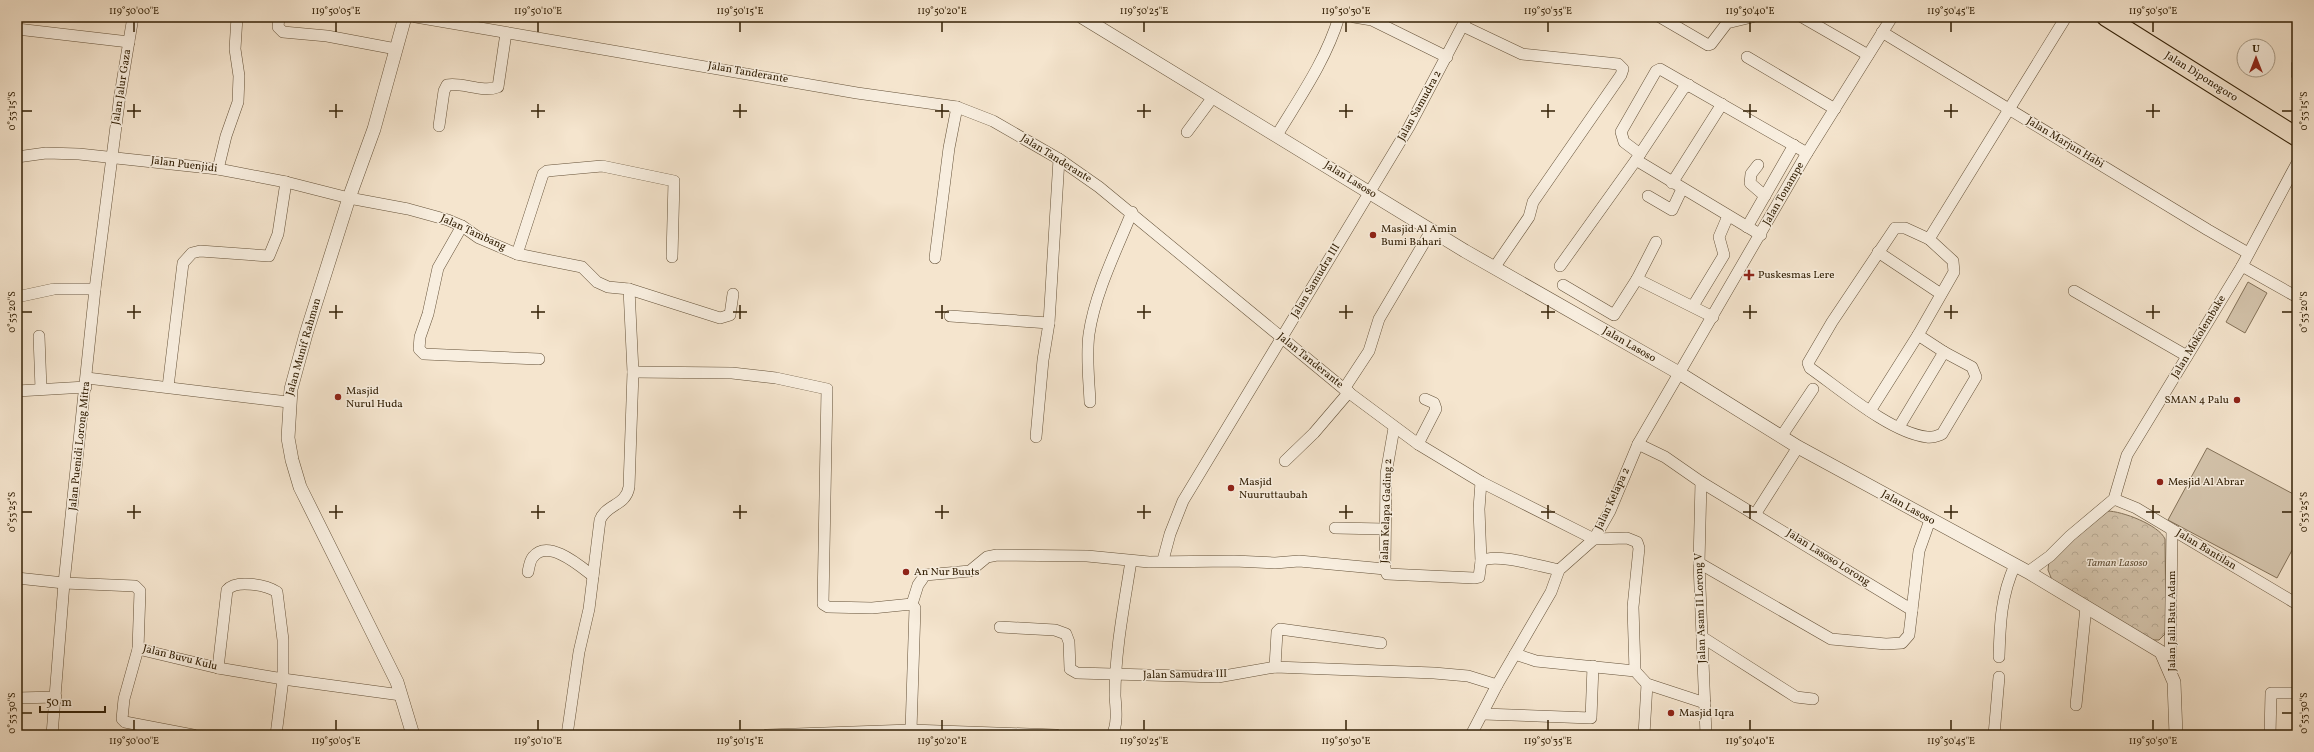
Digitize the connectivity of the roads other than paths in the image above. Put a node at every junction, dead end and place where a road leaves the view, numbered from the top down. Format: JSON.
{"nodes":[{"id":1,"x":133,"y":17,"type":"edge"},
{"id":2,"x":237,"y":17,"type":"edge"},
{"id":3,"x":279,"y":17,"type":"edge"},
{"id":4,"x":406,"y":17,"type":"edge"},
{"id":5,"x":416,"y":17,"type":"edge"},
{"id":6,"x":1082,"y":17,"type":"edge"},
{"id":7,"x":1339,"y":17,"type":"edge"},
{"id":8,"x":1354,"y":17,"type":"edge"},
{"id":9,"x":1660,"y":17,"type":"edge"},
{"id":10,"x":1752,"y":17,"type":"edge"},
{"id":11,"x":1802,"y":17,"type":"edge"},
{"id":12,"x":1892,"y":17,"type":"edge"},
{"id":13,"x":2066,"y":17,"type":"edge"},
{"id":14,"x":2106,"y":17,"type":"edge"},
{"id":15,"x":2125,"y":17,"type":"edge"},
{"id":16,"x":1465,"y":22,"type":"edge"},
{"id":17,"x":17,"y":30,"type":"edge"},
{"id":18,"x":1882,"y":32,"type":"junction"},
{"id":19,"x":506,"y":33,"type":"junction"},
{"id":20,"x":129,"y":42,"type":"junction"},
{"id":21,"x":396,"y":50,"type":"junction"},
{"id":22,"x":1868,"y":55,"type":"junction"},
{"id":23,"x":1447,"y":57,"type":"junction"},
{"id":24,"x":1747,"y":57,"type":"dead end"},
{"id":25,"x":2297,"y":66,"type":"edge"},
{"id":26,"x":2297,"y":75,"type":"edge"},
{"id":27,"x":1689,"y":85,"type":"junction"},
{"id":28,"x":1213,"y":97,"type":"junction"},
{"id":29,"x":1722,"y":104,"type":"junction"},
{"id":30,"x":956,"y":107,"type":"junction"},
{"id":31,"x":1835,"y":109,"type":"junction"},
{"id":32,"x":2008,"y":109,"type":"junction"},
{"id":33,"x":2297,"y":123,"type":"edge"},
{"id":34,"x":439,"y":126,"type":"dead end"},
{"id":35,"x":1187,"y":132,"type":"dead end"},
{"id":36,"x":1277,"y":135,"type":"junction"},
{"id":37,"x":2297,"y":137,"type":"edge"},
{"id":38,"x":1794,"y":145,"type":"junction"},
{"id":39,"x":1807,"y":153,"type":"junction"},
{"id":40,"x":17,"y":157,"type":"edge"},
{"id":41,"x":112,"y":157,"type":"junction"},
{"id":42,"x":1638,"y":157,"type":"junction"},
{"id":43,"x":1060,"y":159,"type":"junction"},
{"id":44,"x":2297,"y":163,"type":"edge"},
{"id":45,"x":1758,"y":165,"type":"dead end"},
{"id":46,"x":218,"y":169,"type":"junction"},
{"id":47,"x":286,"y":182,"type":"junction"},
{"id":48,"x":1672,"y":183,"type":"junction"},
{"id":49,"x":1682,"y":189,"type":"junction"},
{"id":50,"x":1370,"y":193,"type":"junction"},
{"id":51,"x":1648,"y":196,"type":"dead end"},
{"id":52,"x":1765,"y":196,"type":"junction"},
{"id":53,"x":349,"y":198,"type":"junction"},
{"id":54,"x":1132,"y":212,"type":"junction"},
{"id":55,"x":1728,"y":216,"type":"junction"},
{"id":56,"x":462,"y":226,"type":"junction"},
{"id":57,"x":1747,"y":227,"type":"junction"},
{"id":58,"x":1431,"y":231,"type":"junction"},
{"id":59,"x":1760,"y":235,"type":"junction"},
{"id":60,"x":1929,"y":239,"type":"junction"},
{"id":61,"x":1656,"y":242,"type":"dead end"},
{"id":62,"x":1878,"y":252,"type":"junction"},
{"id":63,"x":2248,"y":253,"type":"junction"},
{"id":64,"x":517,"y":254,"type":"junction"},
{"id":65,"x":672,"y":257,"type":"dead end"},
{"id":66,"x":935,"y":258,"type":"dead end"},
{"id":67,"x":1560,"y":266,"type":"dead end"},
{"id":68,"x":2242,"y":266,"type":"junction"},
{"id":69,"x":1494,"y":268,"type":"junction"},
{"id":70,"x":1637,"y":279,"type":"junction"},
{"id":71,"x":1563,"y":285,"type":"dead end"},
{"id":72,"x":95,"y":290,"type":"junction"},
{"id":73,"x":629,"y":290,"type":"junction"},
{"id":74,"x":2074,"y":291,"type":"dead end"},
{"id":75,"x":733,"y":294,"type":"dead end"},
{"id":76,"x":1941,"y":294,"type":"junction"},
{"id":77,"x":17,"y":296,"type":"edge"},
{"id":78,"x":2297,"y":297,"type":"edge"},
{"id":79,"x":1693,"y":306,"type":"junction"},
{"id":80,"x":950,"y":316,"type":"dead end"},
{"id":81,"x":1713,"y":317,"type":"junction"},
{"id":82,"x":1049,"y":323,"type":"junction"},
{"id":83,"x":1918,"y":335,"type":"junction"},
{"id":84,"x":39,"y":336,"type":"dead end"},
{"id":85,"x":1282,"y":338,"type":"junction"},
{"id":86,"x":1944,"y":352,"type":"junction"},
{"id":87,"x":2187,"y":356,"type":"junction"},
{"id":88,"x":539,"y":358,"type":"dead end"},
{"id":89,"x":633,"y":372,"type":"junction"},
{"id":90,"x":1679,"y":373,"type":"junction"},
{"id":91,"x":87,"y":383,"type":"junction"},
{"id":92,"x":168,"y":387,"type":"junction"},
{"id":93,"x":1813,"y":388,"type":"dead end"},
{"id":94,"x":41,"y":389,"type":"junction"},
{"id":95,"x":1346,"y":390,"type":"junction"},
{"id":96,"x":17,"y":391,"type":"edge"},
{"id":97,"x":1426,"y":399,"type":"dead end"},
{"id":98,"x":288,"y":402,"type":"junction"},
{"id":99,"x":1090,"y":402,"type":"dead end"},
{"id":100,"x":1870,"y":411,"type":"junction"},
{"id":101,"x":1899,"y":427,"type":"junction"},
{"id":102,"x":1394,"y":428,"type":"junction"},
{"id":103,"x":1036,"y":437,"type":"dead end"},
{"id":104,"x":1782,"y":437,"type":"junction"},
{"id":105,"x":1418,"y":444,"type":"junction"},
{"id":106,"x":1638,"y":444,"type":"junction"},
{"id":107,"x":1798,"y":447,"type":"junction"},
{"id":108,"x":1286,"y":461,"type":"dead end"},
{"id":109,"x":1481,"y":482,"type":"junction"},
{"id":110,"x":1701,"y":482,"type":"junction"},
{"id":111,"x":2114,"y":499,"type":"junction"},
{"id":112,"x":1756,"y":514,"type":"junction"},
{"id":113,"x":1930,"y":520,"type":"junction"},
{"id":114,"x":1335,"y":528,"type":"dead end"},
{"id":115,"x":1385,"y":529,"type":"junction"},
{"id":116,"x":2172,"y":530,"type":"junction"},
{"id":117,"x":1594,"y":539,"type":"junction"},
{"id":118,"x":1163,"y":560,"type":"junction"},
{"id":119,"x":1131,"y":561,"type":"junction"},
{"id":120,"x":1481,"y":561,"type":"junction"},
{"id":121,"x":1699,"y":563,"type":"junction"},
{"id":122,"x":2015,"y":565,"type":"junction"},
{"id":123,"x":1385,"y":569,"type":"junction"},
{"id":124,"x":1559,"y":570,"type":"junction"},
{"id":125,"x":528,"y":572,"type":"dead end"},
{"id":126,"x":2028,"y":572,"type":"junction"},
{"id":127,"x":593,"y":576,"type":"junction"},
{"id":128,"x":17,"y":578,"type":"edge"},
{"id":129,"x":64,"y":584,"type":"junction"},
{"id":130,"x":912,"y":604,"type":"junction"},
{"id":131,"x":2297,"y":604,"type":"edge"},
{"id":132,"x":2086,"y":608,"type":"junction"},
{"id":133,"x":1912,"y":610,"type":"junction"},
{"id":134,"x":1000,"y":626,"type":"dead end"},
{"id":135,"x":1702,"y":637,"type":"junction"},
{"id":136,"x":1381,"y":643,"type":"dead end"},
{"id":137,"x":138,"y":649,"type":"junction"},
{"id":138,"x":1515,"y":654,"type":"junction"},
{"id":139,"x":1999,"y":657,"type":"dead end"},
{"id":140,"x":1593,"y":666,"type":"junction"},
{"id":141,"x":1275,"y":667,"type":"junction"},
{"id":142,"x":218,"y":668,"type":"junction"},
{"id":143,"x":1635,"y":671,"type":"junction"},
{"id":144,"x":2170,"y":672,"type":"junction"},
{"id":145,"x":1115,"y":675,"type":"junction"},
{"id":146,"x":1999,"y":677,"type":"dead end"},
{"id":147,"x":283,"y":679,"type":"junction"},
{"id":148,"x":1647,"y":684,"type":"junction"},
{"id":149,"x":1497,"y":685,"type":"junction"},
{"id":150,"x":2297,"y":693,"type":"edge"},
{"id":151,"x":401,"y":695,"type":"junction"},
{"id":152,"x":56,"y":697,"type":"junction"},
{"id":153,"x":17,"y":698,"type":"edge"},
{"id":154,"x":1813,"y":699,"type":"dead end"},
{"id":155,"x":1705,"y":703,"type":"junction"},
{"id":156,"x":2076,"y":705,"type":"dead end"},
{"id":157,"x":1483,"y":714,"type":"junction"},
{"id":158,"x":911,"y":730,"type":"junction"},
{"id":159,"x":52,"y":735,"type":"edge"},
{"id":160,"x":193,"y":735,"type":"edge"},
{"id":161,"x":276,"y":735,"type":"edge"},
{"id":162,"x":413,"y":735,"type":"edge"},
{"id":163,"x":567,"y":735,"type":"edge"},
{"id":164,"x":767,"y":735,"type":"edge"},
{"id":165,"x":1056,"y":735,"type":"edge"},
{"id":166,"x":1112,"y":735,"type":"edge"},
{"id":167,"x":1471,"y":735,"type":"edge"},
{"id":168,"x":1644,"y":735,"type":"edge"},
{"id":169,"x":1706,"y":735,"type":"edge"},
{"id":170,"x":1994,"y":735,"type":"edge"},
{"id":171,"x":2176,"y":735,"type":"edge"},
{"id":172,"x":2270,"y":735,"type":"edge"}],
"edges":[{"from":1,"to":20,"type":"street","name":"Jalan Jalur Gaza"},
{"from":2,"to":46,"type":"street"},
{"from":3,"to":21,"type":"street"},
{"from":4,"to":21,"type":"street","name":"Jalan Munif Rahman"},
{"from":5,"to":19,"type":"street","name":"Jalan Tanderante"},
{"from":6,"to":28,"type":"street","name":"Jalan Lasoso"},
{"from":7,"to":36,"type":"street"},
{"from":8,"to":23,"type":"street"},
{"from":9,"to":10,"type":"street"},
{"from":11,"to":22,"type":"street"},
{"from":12,"to":18,"type":"street","name":"Jalan Tonampe"},
{"from":13,"to":32,"type":"street"},
{"from":14,"to":37,"type":"highway","name":"Jalan Diponegoro"},
{"from":15,"to":33,"type":"highway","name":"Jalan Diponegoro"},
{"from":16,"to":23,"type":"street","name":"Jalan Samudra 2"},
{"from":16,"to":69,"type":"street"},
{"from":17,"to":20,"type":"street"},
{"from":18,"to":22,"type":"street","name":"Jalan Tonampe"},
{"from":18,"to":32,"type":"street","name":"Jalan Marjun Habi"},
{"from":19,"to":30,"type":"street","name":"Jalan Tanderante"},
{"from":19,"to":34,"type":"street"},
{"from":20,"to":41,"type":"street","name":"Jalan Jalur Gaza"},
{"from":21,"to":53,"type":"street","name":"Jalan Munif Rahman"},
{"from":22,"to":31,"type":"street","name":"Jalan Tonampe"},
{"from":23,"to":50,"type":"street","name":"Jalan Samudra 2"},
{"from":24,"to":31,"type":"street"},
{"from":25,"to":26,"type":"street"},
{"from":27,"to":29,"type":"street"},
{"from":27,"to":42,"type":"street"},
{"from":27,"to":42,"type":"street"},
{"from":28,"to":35,"type":"street"},
{"from":28,"to":36,"type":"street","name":"Jalan Lasoso"},
{"from":29,"to":38,"type":"street"},
{"from":29,"to":48,"type":"street"},
{"from":30,"to":43,"type":"street","name":"Jalan Tanderante"},
{"from":30,"to":66,"type":"street"},
{"from":31,"to":39,"type":"street","name":"Jalan Tonampe"},
{"from":32,"to":60,"type":"street"},
{"from":32,"to":63,"type":"street","name":"Jalan Marjun Habi"},
{"from":36,"to":50,"type":"street","name":"Jalan Lasoso"},
{"from":38,"to":39,"type":"street"},
{"from":38,"to":52,"type":"street"},
{"from":39,"to":59,"type":"street","name":"Jalan Tonampe"},
{"from":40,"to":41,"type":"street","name":"Jalan Puenjidi"},
{"from":41,"to":46,"type":"street","name":"Jalan Puenjidi"},
{"from":41,"to":72,"type":"street","name":"Jalan Puenidi Lorong Mitra"},
{"from":42,"to":48,"type":"street"},
{"from":42,"to":67,"type":"street"},
{"from":43,"to":54,"type":"street","name":"Jalan Tanderante"},
{"from":43,"to":82,"type":"street"},
{"from":44,"to":63,"type":"street","name":"Jalan Mokolembake"},
{"from":45,"to":52,"type":"street"},
{"from":46,"to":47,"type":"street","name":"Jalan Puenjidi"},
{"from":47,"to":53,"type":"street","name":"Jalan Puenjidi"},
{"from":47,"to":92,"type":"street"},
{"from":48,"to":49,"type":"street"},
{"from":49,"to":51,"type":"street"},
{"from":49,"to":55,"type":"street"},
{"from":50,"to":58,"type":"street","name":"Jalan Lasoso"},
{"from":50,"to":85,"type":"street","name":"Jalan Samudra III"},
{"from":52,"to":57,"type":"street"},
{"from":53,"to":56,"type":"street","name":"Jalan Tambang"},
{"from":53,"to":98,"type":"street","name":"Jalan Munif Rahman"},
{"from":54,"to":85,"type":"street","name":"Jalan Tanderante"},
{"from":54,"to":99,"type":"street"},
{"from":55,"to":57,"type":"street"},
{"from":55,"to":79,"type":"street"},
{"from":56,"to":64,"type":"street","name":"Jalan Tambang"},
{"from":56,"to":88,"type":"street"},
{"from":57,"to":59,"type":"street"},
{"from":58,"to":69,"type":"street","name":"Jalan Lasoso"},
{"from":58,"to":95,"type":"street"},
{"from":59,"to":81,"type":"street","name":"Jalan Tonampe"},
{"from":60,"to":62,"type":"street"},
{"from":60,"to":76,"type":"street"},
{"from":61,"to":70,"type":"street"},
{"from":62,"to":76,"type":"street"},
{"from":62,"to":100,"type":"street"},
{"from":63,"to":68,"type":"street","name":"Jalan Mokolembake"},
{"from":64,"to":65,"type":"street"},
{"from":64,"to":73,"type":"street","name":"Jalan Tambang"},
{"from":68,"to":78,"type":"street"},
{"from":68,"to":87,"type":"street","name":"Jalan Mokolembake"},
{"from":69,"to":90,"type":"street","name":"Jalan Lasoso"},
{"from":70,"to":71,"type":"street"},
{"from":70,"to":79,"type":"street"},
{"from":72,"to":77,"type":"street"},
{"from":72,"to":91,"type":"street","name":"Jalan Puenidi Lorong Mitra"},
{"from":73,"to":75,"type":"street","name":"Jalan Tambang"},
{"from":73,"to":89,"type":"street"},
{"from":74,"to":87,"type":"street"},
{"from":76,"to":83,"type":"street"},
{"from":79,"to":81,"type":"street"},
{"from":80,"to":82,"type":"street"},
{"from":81,"to":90,"type":"street","name":"Jalan Tonampe"},
{"from":82,"to":103,"type":"street"},
{"from":83,"to":86,"type":"street"},
{"from":83,"to":100,"type":"street"},
{"from":84,"to":94,"type":"street"},
{"from":85,"to":95,"type":"street","name":"Jalan Tanderante"},
{"from":85,"to":118,"type":"street","name":"Jalan Samudra III"},
{"from":86,"to":101,"type":"street"},
{"from":86,"to":101,"type":"street"},
{"from":87,"to":111,"type":"street","name":"Jalan Mokolembake"},
{"from":89,"to":127,"type":"street"},
{"from":89,"to":130,"type":"street"},
{"from":90,"to":104,"type":"street","name":"Jalan Lasoso"},
{"from":90,"to":106,"type":"street","name":"Jalan Kelapa 2"},
{"from":91,"to":92,"type":"street"},
{"from":91,"to":94,"type":"street"},
{"from":91,"to":129,"type":"street","name":"Jalan Puenidi Lorong Mitra"},
{"from":92,"to":98,"type":"street"},
{"from":93,"to":104,"type":"street"},
{"from":94,"to":96,"type":"street"},
{"from":95,"to":102,"type":"street","name":"Jalan Tanderante"},
{"from":95,"to":108,"type":"street"},
{"from":97,"to":105,"type":"street"},
{"from":98,"to":151,"type":"street","name":"Jalan Munif Rahman"},
{"from":100,"to":101,"type":"street"},
{"from":102,"to":105,"type":"street","name":"Jalan Tanderante"},
{"from":102,"to":115,"type":"street","name":"Jalan Kelapa Gading 2"},
{"from":104,"to":107,"type":"street","name":"Jalan Lasoso"},
{"from":105,"to":109,"type":"street","name":"Jalan Tanderante"},
{"from":106,"to":110,"type":"street","name":"Jalan Lasoso Lorong"},
{"from":106,"to":117,"type":"street","name":"Jalan Kelapa 2"},
{"from":107,"to":112,"type":"street"},
{"from":107,"to":113,"type":"street","name":"Jalan Lasoso"},
{"from":109,"to":117,"type":"street","name":"Jalan Tanderante"},
{"from":109,"to":120,"type":"street"},
{"from":110,"to":112,"type":"street","name":"Jalan Lasoso Lorong"},
{"from":110,"to":121,"type":"street","name":"Jalan Asam II Lorong V"},
{"from":111,"to":116,"type":"street","name":"Jalan Bantilan"},
{"from":111,"to":126,"type":"street"},
{"from":112,"to":133,"type":"street","name":"Jalan Lasoso Lorong"},
{"from":113,"to":122,"type":"street","name":"Jalan Lasoso"},
{"from":113,"to":133,"type":"street"},
{"from":114,"to":115,"type":"street"},
{"from":115,"to":123,"type":"street","name":"Jalan Kelapa Gading 2"},
{"from":116,"to":131,"type":"street","name":"Jalan Bantilan"},
{"from":116,"to":144,"type":"street","name":"Jalan Jalil Batu Adam"},
{"from":117,"to":124,"type":"street","name":"Jalan Kelapa 2"},
{"from":117,"to":143,"type":"street"},
{"from":118,"to":119,"type":"street"},
{"from":118,"to":123,"type":"street"},
{"from":119,"to":130,"type":"street"},
{"from":119,"to":145,"type":"street"},
{"from":120,"to":123,"type":"street","name":"Jalan Kelapa Gading 2"},
{"from":120,"to":124,"type":"street"},
{"from":121,"to":133,"type":"street"},
{"from":121,"to":135,"type":"street","name":"Jalan Asam II Lorong V"},
{"from":122,"to":126,"type":"street","name":"Jalan Lasoso"},
{"from":122,"to":139,"type":"street"},
{"from":124,"to":138,"type":"street","name":"Jalan Kelapa 2"},
{"from":125,"to":127,"type":"street"},
{"from":126,"to":132,"type":"street","name":"Jalan Lasoso"},
{"from":127,"to":163,"type":"street"},
{"from":128,"to":129,"type":"street","name":"Jalan Buvu Kulu"},
{"from":129,"to":137,"type":"street","name":"Jalan Buvu Kulu"},
{"from":129,"to":152,"type":"street","name":"Jalan Puenidi Lorong Mitra"},
{"from":130,"to":158,"type":"street"},
{"from":132,"to":144,"type":"street","name":"Jalan Lasoso"},
{"from":132,"to":156,"type":"street"},
{"from":134,"to":145,"type":"street","name":"Jalan Samudra III"},
{"from":135,"to":154,"type":"street"},
{"from":135,"to":155,"type":"street","name":"Jalan Asam II Lorong V"},
{"from":136,"to":141,"type":"street"},
{"from":137,"to":142,"type":"street","name":"Jalan Buvu Kulu"},
{"from":137,"to":160,"type":"street"},
{"from":138,"to":140,"type":"street"},
{"from":138,"to":149,"type":"street","name":"Jalan Kelapa 2"},
{"from":140,"to":143,"type":"street"},
{"from":140,"to":157,"type":"street"},
{"from":141,"to":145,"type":"street","name":"Jalan Samudra III"},
{"from":141,"to":149,"type":"street","name":"Jalan Samudra III"},
{"from":142,"to":147,"type":"street","name":"Jalan Buvu Kulu"},
{"from":142,"to":147,"type":"street"},
{"from":143,"to":148,"type":"street"},
{"from":144,"to":171,"type":"street","name":"Jalan Jalil Batu Adam"},
{"from":145,"to":166,"type":"street"},
{"from":146,"to":170,"type":"street"},
{"from":147,"to":151,"type":"street","name":"Jalan Buvu Kulu"},
{"from":147,"to":161,"type":"street"},
{"from":148,"to":155,"type":"street"},
{"from":148,"to":168,"type":"street"},
{"from":149,"to":157,"type":"street","name":"Jalan Kelapa 2"},
{"from":150,"to":172,"type":"street"},
{"from":151,"to":162,"type":"street","name":"Jalan Munif Rahman"},
{"from":152,"to":153,"type":"street"},
{"from":152,"to":159,"type":"street","name":"Jalan Puenidi Lorong Mitra"},
{"from":155,"to":169,"type":"street","name":"Jalan Asam II Lorong V"},
{"from":157,"to":167,"type":"street","name":"Jalan Kelapa 2"},
{"from":158,"to":164,"type":"street"},
{"from":158,"to":165,"type":"street"}]}
